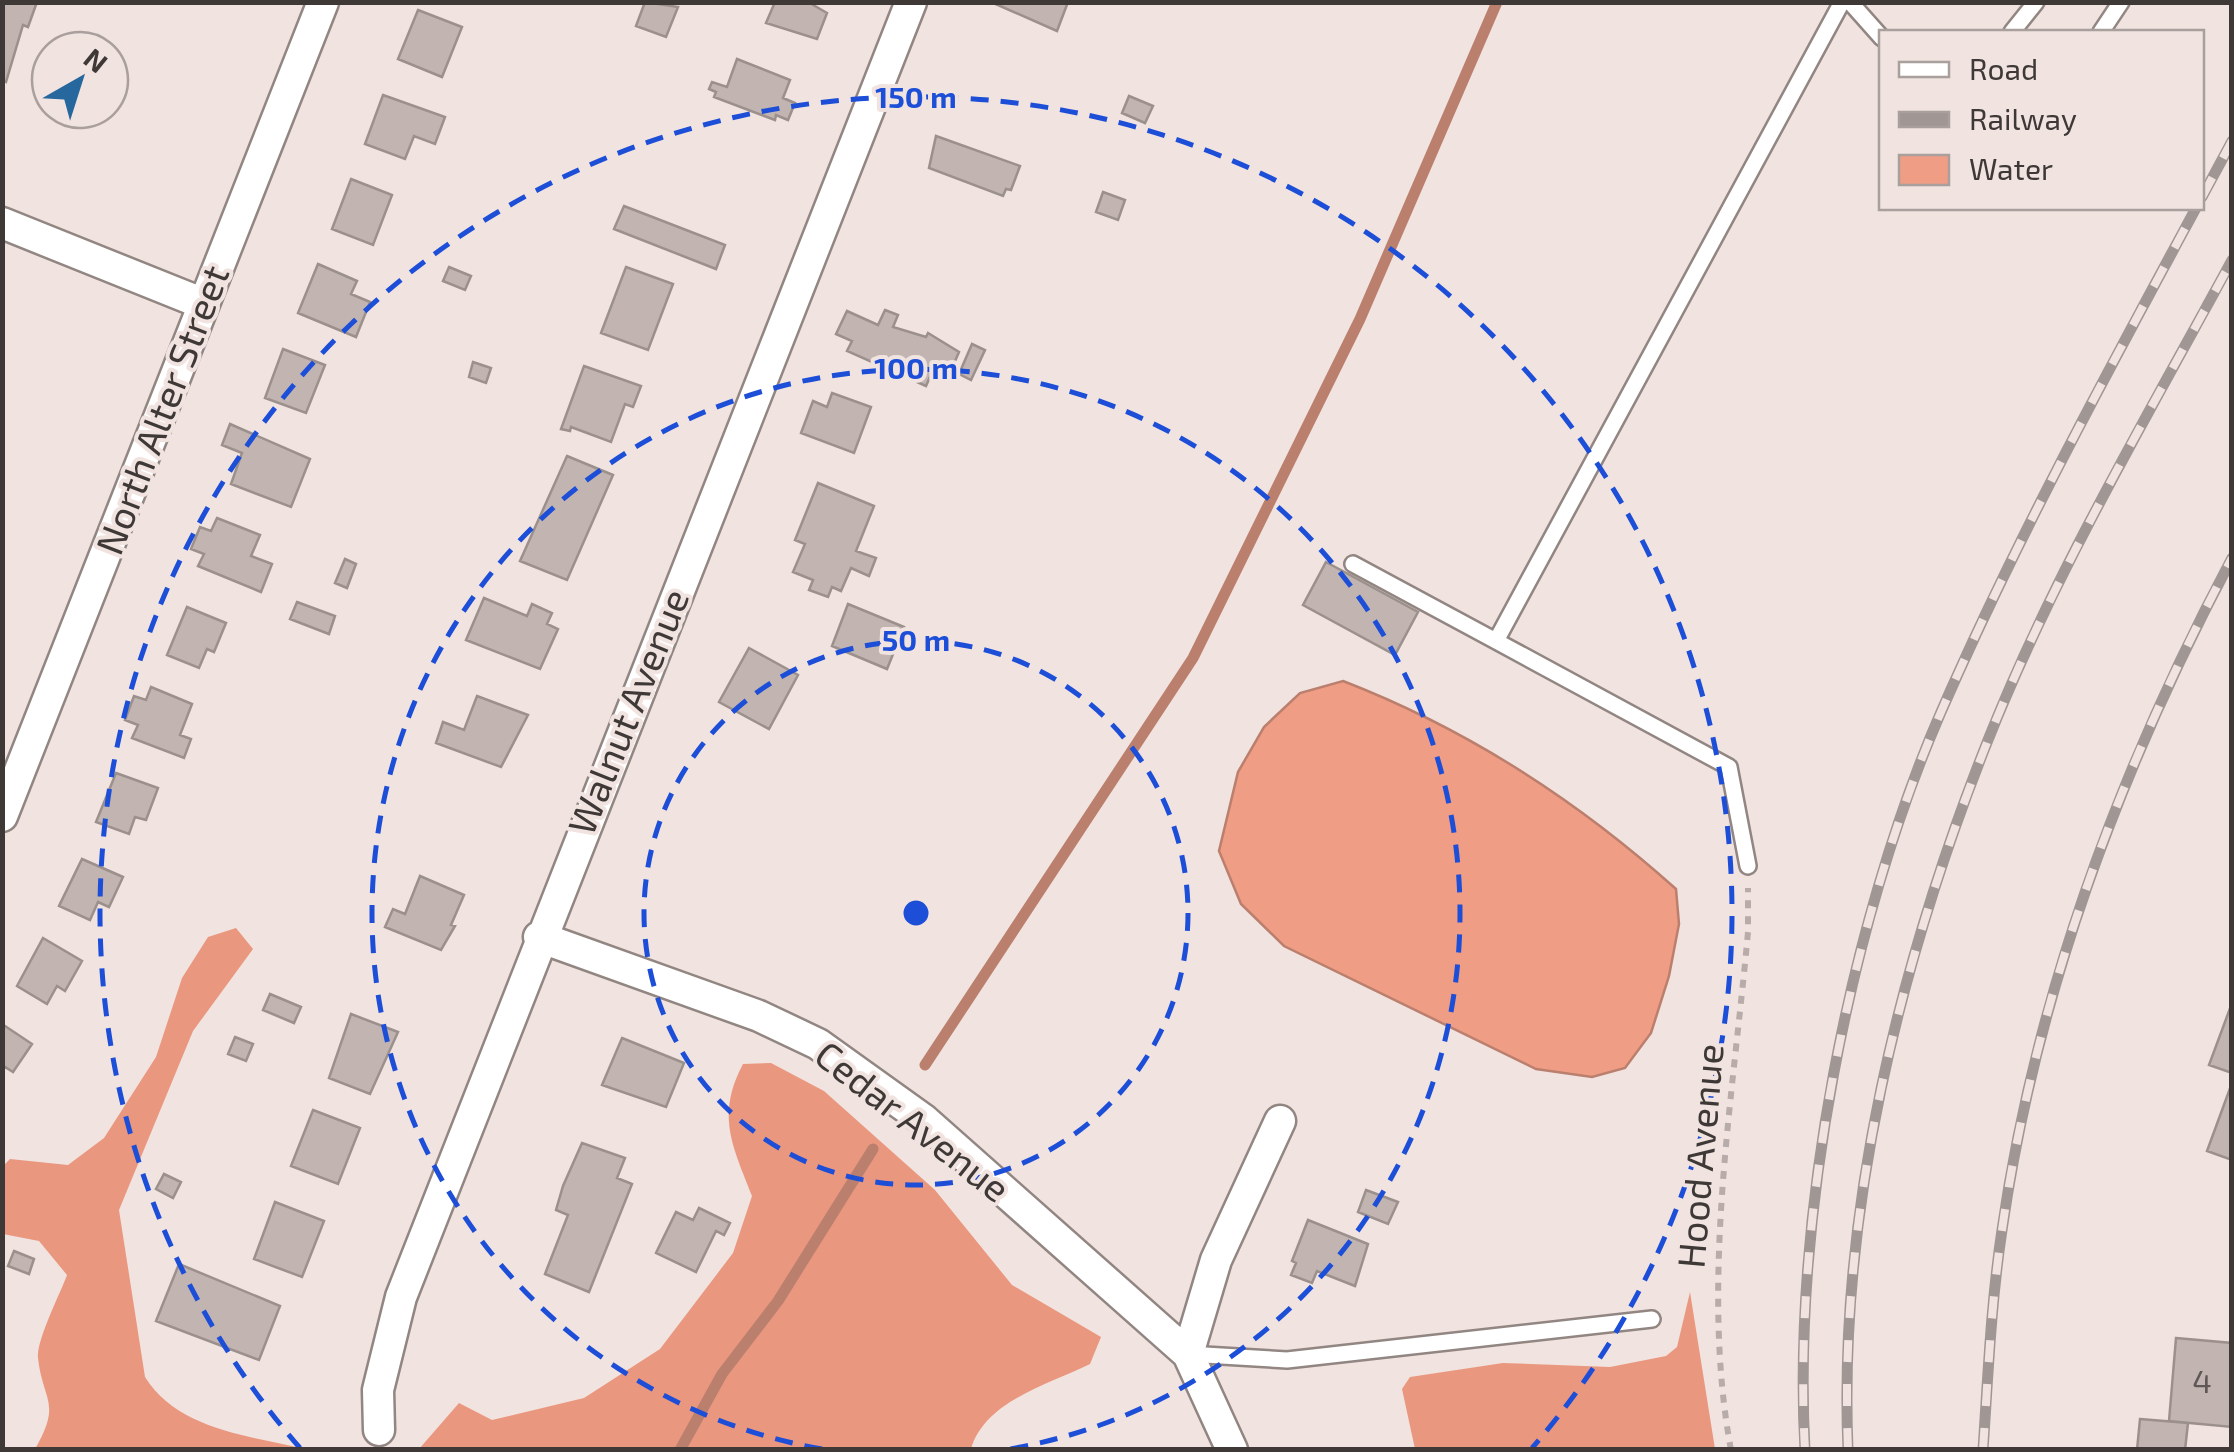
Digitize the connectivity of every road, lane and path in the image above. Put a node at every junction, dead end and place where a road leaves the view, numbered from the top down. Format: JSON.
{"nodes":[{"id":1,"x":323,"y":2,"type":"edge"},
{"id":2,"x":911,"y":2,"type":"edge"},
{"id":3,"x":1846,"y":2,"type":"edge"},
{"id":4,"x":2036,"y":2,"type":"edge"},
{"id":5,"x":2121,"y":2,"type":"edge"},
{"id":6,"x":2014,"y":30,"type":"edge"},
{"id":7,"x":2102,"y":30,"type":"edge"},
{"id":8,"x":1879,"y":35,"type":"edge"},
{"id":9,"x":2,"y":223,"type":"edge"},
{"id":10,"x":204,"y":304,"type":"junction"},
{"id":11,"x":1354,"y":564,"type":"dead end"},
{"id":12,"x":1496,"y":641,"type":"junction"},
{"id":13,"x":2,"y":816,"type":"edge"},
{"id":14,"x":1748,"y":866,"type":"joint"},
{"id":15,"x":539,"y":937,"type":"junction"},
{"id":16,"x":1280,"y":1122,"type":"dead end"},
{"id":17,"x":1652,"y":1319,"type":"dead end"},
{"id":18,"x":1188,"y":1354,"type":"junction"},
{"id":19,"x":379,"y":1430,"type":"dead end"},
{"id":20,"x":1232,"y":1450,"type":"edge"},
{"id":21,"x":1731,"y":1450,"type":"edge"}],
"edges":[{"from":1,"to":10,"type":"street","name":"North Alter Street"},
{"from":2,"to":15,"type":"street","name":"Walnut Avenue"},
{"from":3,"to":8,"type":"lane"},
{"from":3,"to":12,"type":"lane"},
{"from":4,"to":6,"type":"lane"},
{"from":5,"to":7,"type":"lane"},
{"from":9,"to":10,"type":"street"},
{"from":10,"to":13,"type":"street","name":"North Alter Street"},
{"from":11,"to":12,"type":"lane"},
{"from":12,"to":14,"type":"lane"},
{"from":14,"to":21,"type":"path","name":"Hood Avenue"},
{"from":15,"to":18,"type":"street","name":"Cedar Avenue"},
{"from":15,"to":19,"type":"street","name":"Walnut Avenue"},
{"from":16,"to":18,"type":"street"},
{"from":17,"to":18,"type":"lane"},
{"from":18,"to":20,"type":"street"}]}
